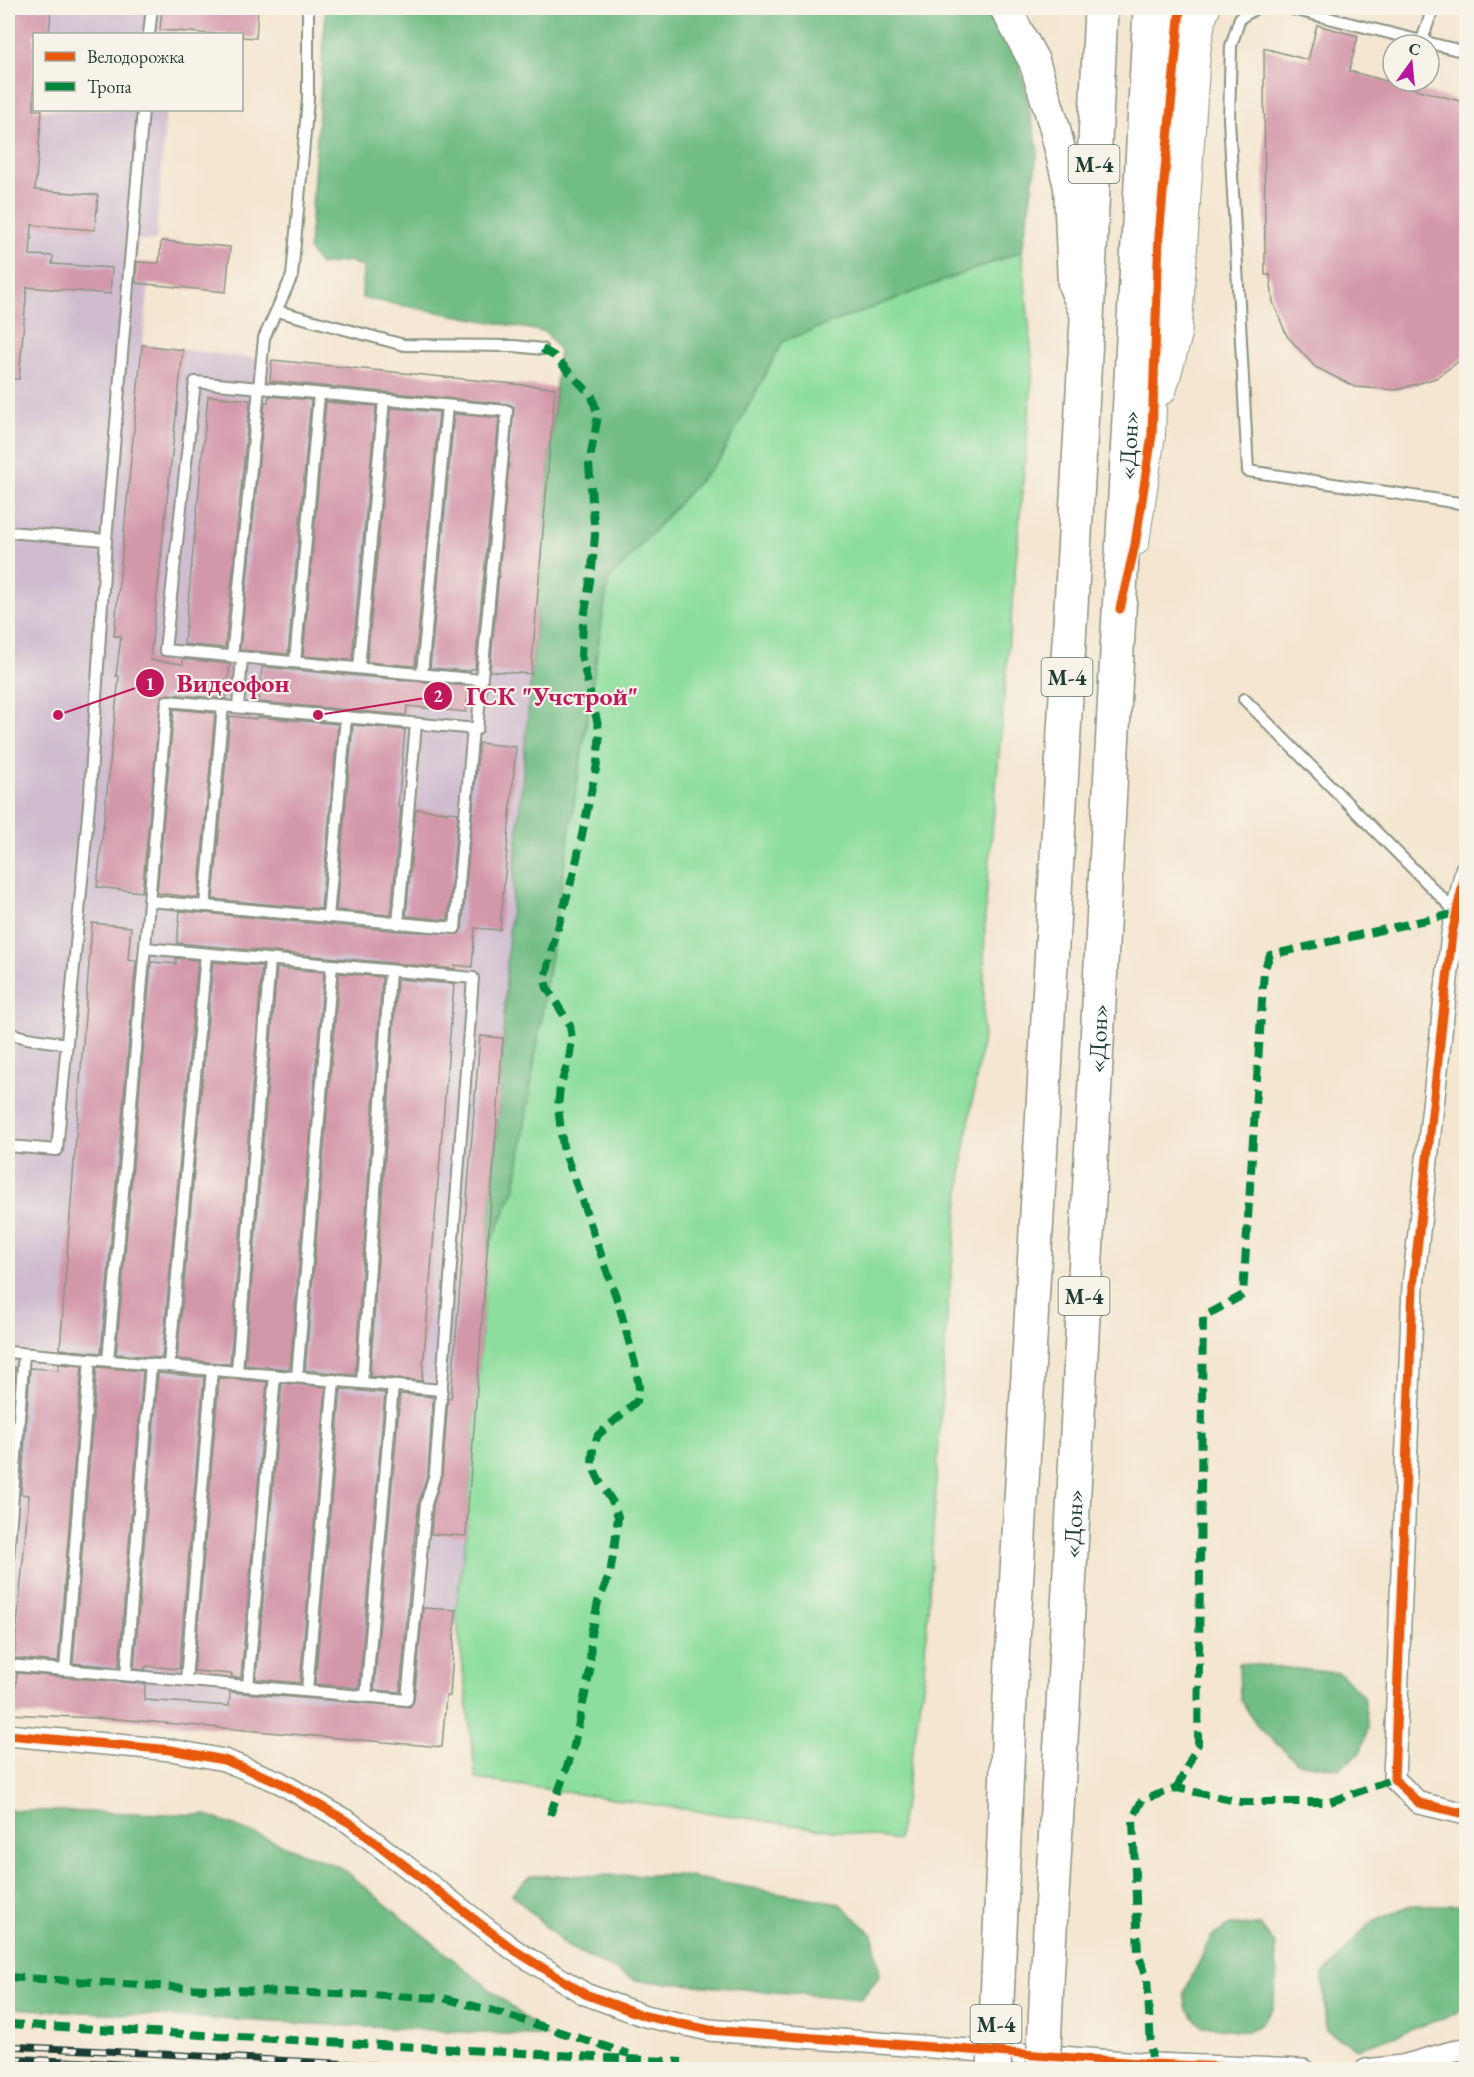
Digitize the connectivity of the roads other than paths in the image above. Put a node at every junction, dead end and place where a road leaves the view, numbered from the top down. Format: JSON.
{"nodes":[{"id":1,"x":152,"y":8,"type":"edge"},
{"id":2,"x":309,"y":8,"type":"edge"},
{"id":3,"x":1005,"y":8,"type":"edge"},
{"id":4,"x":1100,"y":8,"type":"edge"},
{"id":5,"x":1150,"y":8,"type":"edge"},
{"id":6,"x":1180,"y":8,"type":"edge"},
{"id":7,"x":1207,"y":8,"type":"edge"},
{"id":8,"x":1256,"y":8,"type":"edge"},
{"id":9,"x":1288,"y":8,"type":"edge"},
{"id":10,"x":1433,"y":8,"type":"edge"},
{"id":11,"x":149,"y":33,"type":"edge"},
{"id":12,"x":1393,"y":33,"type":"edge"},
{"id":13,"x":1424,"y":33,"type":"edge"},
{"id":14,"x":1441,"y":45,"type":"edge"},
{"id":15,"x":1467,"y":52,"type":"edge"},
{"id":16,"x":143,"y":111,"type":"edge"},
{"id":17,"x":277,"y":311,"type":"junction"},
{"id":18,"x":1087,"y":320,"type":"junction"},
{"id":19,"x":542,"y":349,"type":"dead end"},
{"id":20,"x":259,"y":389,"type":"junction"},
{"id":21,"x":319,"y":394,"type":"junction"},
{"id":22,"x":384,"y":400,"type":"junction"},
{"id":23,"x":447,"y":406,"type":"junction"},
{"id":24,"x":1152,"y":435,"type":"junction"},
{"id":25,"x":1467,"y":504,"type":"edge"},
{"id":26,"x":8,"y":532,"type":"edge"},
{"id":27,"x":106,"y":540,"type":"junction"},
{"id":28,"x":1120,"y":609,"type":"junction"},
{"id":29,"x":237,"y":657,"type":"junction"},
{"id":30,"x":295,"y":662,"type":"junction"},
{"id":31,"x":359,"y":668,"type":"junction"},
{"id":32,"x":422,"y":674,"type":"junction"},
{"id":33,"x":482,"y":680,"type":"junction"},
{"id":34,"x":1244,"y":699,"type":"dead end"},
{"id":35,"x":223,"y":706,"type":"junction"},
{"id":36,"x":238,"y":707,"type":"junction"},
{"id":37,"x":346,"y":717,"type":"junction"},
{"id":38,"x":417,"y":724,"type":"junction"},
{"id":39,"x":473,"y":728,"type":"junction"},
{"id":40,"x":1467,"y":870,"type":"edge"},
{"id":41,"x":149,"y":901,"type":"junction"},
{"id":42,"x":205,"y":906,"type":"junction"},
{"id":43,"x":1463,"y":914,"type":"edge"},
{"id":44,"x":328,"y":917,"type":"junction"},
{"id":45,"x":399,"y":924,"type":"junction"},
{"id":46,"x":145,"y":948,"type":"junction"},
{"id":47,"x":206,"y":954,"type":"junction"},
{"id":48,"x":270,"y":960,"type":"junction"},
{"id":49,"x":332,"y":966,"type":"junction"},
{"id":50,"x":390,"y":971,"type":"junction"},
{"id":51,"x":8,"y":1033,"type":"edge"},
{"id":52,"x":67,"y":1044,"type":"junction"},
{"id":53,"x":8,"y":1146,"type":"edge"},
{"id":54,"x":8,"y":1352,"type":"edge"},
{"id":55,"x":24,"y":1353,"type":"junction"},
{"id":56,"x":90,"y":1359,"type":"junction"},
{"id":57,"x":108,"y":1360,"type":"junction"},
{"id":58,"x":152,"y":1364,"type":"junction"},
{"id":59,"x":169,"y":1365,"type":"junction"},
{"id":60,"x":212,"y":1369,"type":"junction"},
{"id":61,"x":237,"y":1371,"type":"junction"},
{"id":62,"x":275,"y":1375,"type":"junction"},
{"id":63,"x":297,"y":1377,"type":"junction"},
{"id":64,"x":334,"y":1380,"type":"junction"},
{"id":65,"x":362,"y":1383,"type":"junction"},
{"id":66,"x":393,"y":1385,"type":"junction"},
{"id":67,"x":442,"y":1390,"type":"junction"},
{"id":68,"x":8,"y":1558,"type":"edge"},
{"id":69,"x":8,"y":1665,"type":"edge"},
{"id":70,"x":65,"y":1670,"type":"junction"},
{"id":71,"x":126,"y":1675,"type":"junction"},
{"id":72,"x":186,"y":1680,"type":"junction"},
{"id":73,"x":248,"y":1686,"type":"junction"},
{"id":74,"x":307,"y":1691,"type":"junction"},
{"id":75,"x":366,"y":1697,"type":"junction"},
{"id":76,"x":8,"y":1735,"type":"edge"},
{"id":77,"x":1467,"y":1814,"type":"edge"},
{"id":78,"x":1467,"y":2048,"type":"edge"},
{"id":79,"x":994,"y":2070,"type":"edge"},
{"id":80,"x":1043,"y":2070,"type":"edge"},
{"id":81,"x":1303,"y":2070,"type":"edge"},
{"id":82,"x":1366,"y":2070,"type":"edge"}],
"edges":[{"from":1,"to":11,"type":"lane"},
{"from":2,"to":17,"type":"lane"},
{"from":3,"to":18,"type":"main road"},
{"from":4,"to":18,"type":"highway","name":"«Дон»","number":"М-4"},
{"from":5,"to":28,"type":"highway","name":"«Дон»","number":"М-4"},
{"from":6,"to":24,"type":"street"},
{"from":7,"to":24,"type":"street"},
{"from":8,"to":25,"type":"lane"},
{"from":9,"to":12,"type":"lane"},
{"from":10,"to":13,"type":"lane"},
{"from":14,"to":15,"type":"lane"},
{"from":16,"to":27,"type":"lane"},
{"from":17,"to":19,"type":"lane"},
{"from":17,"to":20,"type":"lane"},
{"from":18,"to":79,"type":"highway","name":"«Дон»","number":"М-4","bridge":true},
{"from":20,"to":21,"type":"lane"},
{"from":20,"to":29,"type":"lane"},
{"from":20,"to":29,"type":"lane"},
{"from":21,"to":22,"type":"lane"},
{"from":21,"to":30,"type":"lane"},
{"from":22,"to":23,"type":"lane"},
{"from":22,"to":31,"type":"lane"},
{"from":23,"to":32,"type":"lane"},
{"from":23,"to":33,"type":"lane"},
{"from":24,"to":28,"type":"street"},
{"from":26,"to":27,"type":"lane"},
{"from":27,"to":52,"type":"lane"},
{"from":28,"to":80,"type":"highway","name":"«Дон»","number":"М-4","bridge":true},
{"from":29,"to":30,"type":"lane"},
{"from":29,"to":36,"type":"lane"},
{"from":30,"to":31,"type":"lane"},
{"from":31,"to":32,"type":"lane"},
{"from":32,"to":33,"type":"lane"},
{"from":33,"to":39,"type":"lane"},
{"from":34,"to":43,"type":"lane"},
{"from":35,"to":36,"type":"lane"},
{"from":35,"to":41,"type":"lane"},
{"from":35,"to":42,"type":"lane"},
{"from":36,"to":37,"type":"lane"},
{"from":37,"to":38,"type":"lane"},
{"from":37,"to":44,"type":"lane"},
{"from":38,"to":39,"type":"lane"},
{"from":38,"to":45,"type":"lane"},
{"from":39,"to":45,"type":"lane"},
{"from":40,"to":43,"type":"street"},
{"from":41,"to":42,"type":"lane"},
{"from":41,"to":46,"type":"lane"},
{"from":42,"to":44,"type":"lane"},
{"from":43,"to":77,"type":"street"},
{"from":44,"to":45,"type":"lane"},
{"from":46,"to":47,"type":"lane"},
{"from":46,"to":57,"type":"lane"},
{"from":47,"to":48,"type":"lane"},
{"from":47,"to":59,"type":"lane"},
{"from":48,"to":49,"type":"lane"},
{"from":48,"to":61,"type":"lane"},
{"from":49,"to":50,"type":"lane"},
{"from":49,"to":63,"type":"lane"},
{"from":50,"to":65,"type":"lane"},
{"from":50,"to":67,"type":"lane"},
{"from":51,"to":52,"type":"lane"},
{"from":52,"to":53,"type":"lane"},
{"from":54,"to":55,"type":"lane"},
{"from":55,"to":56,"type":"lane"},
{"from":55,"to":68,"type":"lane"},
{"from":56,"to":57,"type":"lane"},
{"from":56,"to":70,"type":"lane"},
{"from":57,"to":58,"type":"lane"},
{"from":58,"to":59,"type":"lane"},
{"from":58,"to":71,"type":"lane"},
{"from":59,"to":60,"type":"lane"},
{"from":60,"to":61,"type":"lane"},
{"from":60,"to":72,"type":"lane"},
{"from":61,"to":62,"type":"lane"},
{"from":62,"to":63,"type":"lane"},
{"from":62,"to":73,"type":"lane"},
{"from":63,"to":64,"type":"lane"},
{"from":64,"to":65,"type":"lane"},
{"from":64,"to":74,"type":"lane"},
{"from":65,"to":66,"type":"lane"},
{"from":66,"to":67,"type":"lane"},
{"from":66,"to":75,"type":"lane"},
{"from":67,"to":75,"type":"lane"},
{"from":69,"to":70,"type":"lane"},
{"from":70,"to":71,"type":"lane"},
{"from":71,"to":72,"type":"lane"},
{"from":72,"to":73,"type":"lane"},
{"from":73,"to":74,"type":"lane"},
{"from":74,"to":75,"type":"lane"},
{"from":76,"to":81,"type":"street"},
{"from":78,"to":82,"type":"street"}]}
